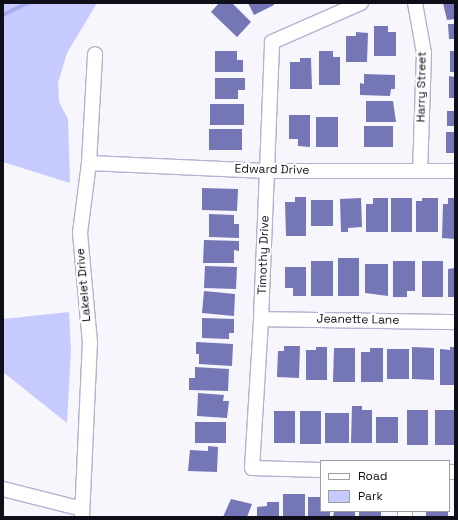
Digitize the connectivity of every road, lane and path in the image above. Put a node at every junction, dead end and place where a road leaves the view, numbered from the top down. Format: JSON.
{"nodes":[{"id":1,"x":361,"y":3,"type":"edge"},
{"id":2,"x":415,"y":3,"type":"edge"},
{"id":3,"x":95,"y":54,"type":"dead end"},
{"id":4,"x":89,"y":163,"type":"junction"},
{"id":5,"x":267,"y":171,"type":"junction"},
{"id":6,"x":420,"y":171,"type":"junction"},
{"id":7,"x":455,"y":171,"type":"edge"},
{"id":8,"x":261,"y":319,"type":"junction"},
{"id":9,"x":455,"y":322,"type":"edge"},
{"id":10,"x":320,"y":470,"type":"edge"},
{"id":11,"x":3,"y":489,"type":"edge"},
{"id":12,"x":82,"y":513,"type":"edge"}],
"edges":[{"from":1,"to":5,"type":"street","name":"Timothy Drive"},
{"from":2,"to":6,"type":"street","name":"Harry Street"},
{"from":3,"to":4,"type":"street","name":"Lakelet Drive"},
{"from":4,"to":5,"type":"street","name":"Edward Drive"},
{"from":4,"to":12,"type":"street","name":"Lakelet Drive"},
{"from":5,"to":6,"type":"street","name":"Edward Drive"},
{"from":5,"to":8,"type":"street","name":"Timothy Drive"},
{"from":6,"to":7,"type":"street","name":"Edward Drive"},
{"from":8,"to":9,"type":"street","name":"Jeanette Lane"},
{"from":8,"to":10,"type":"street","name":"Timothy Drive"},
{"from":11,"to":12,"type":"street"}]}
